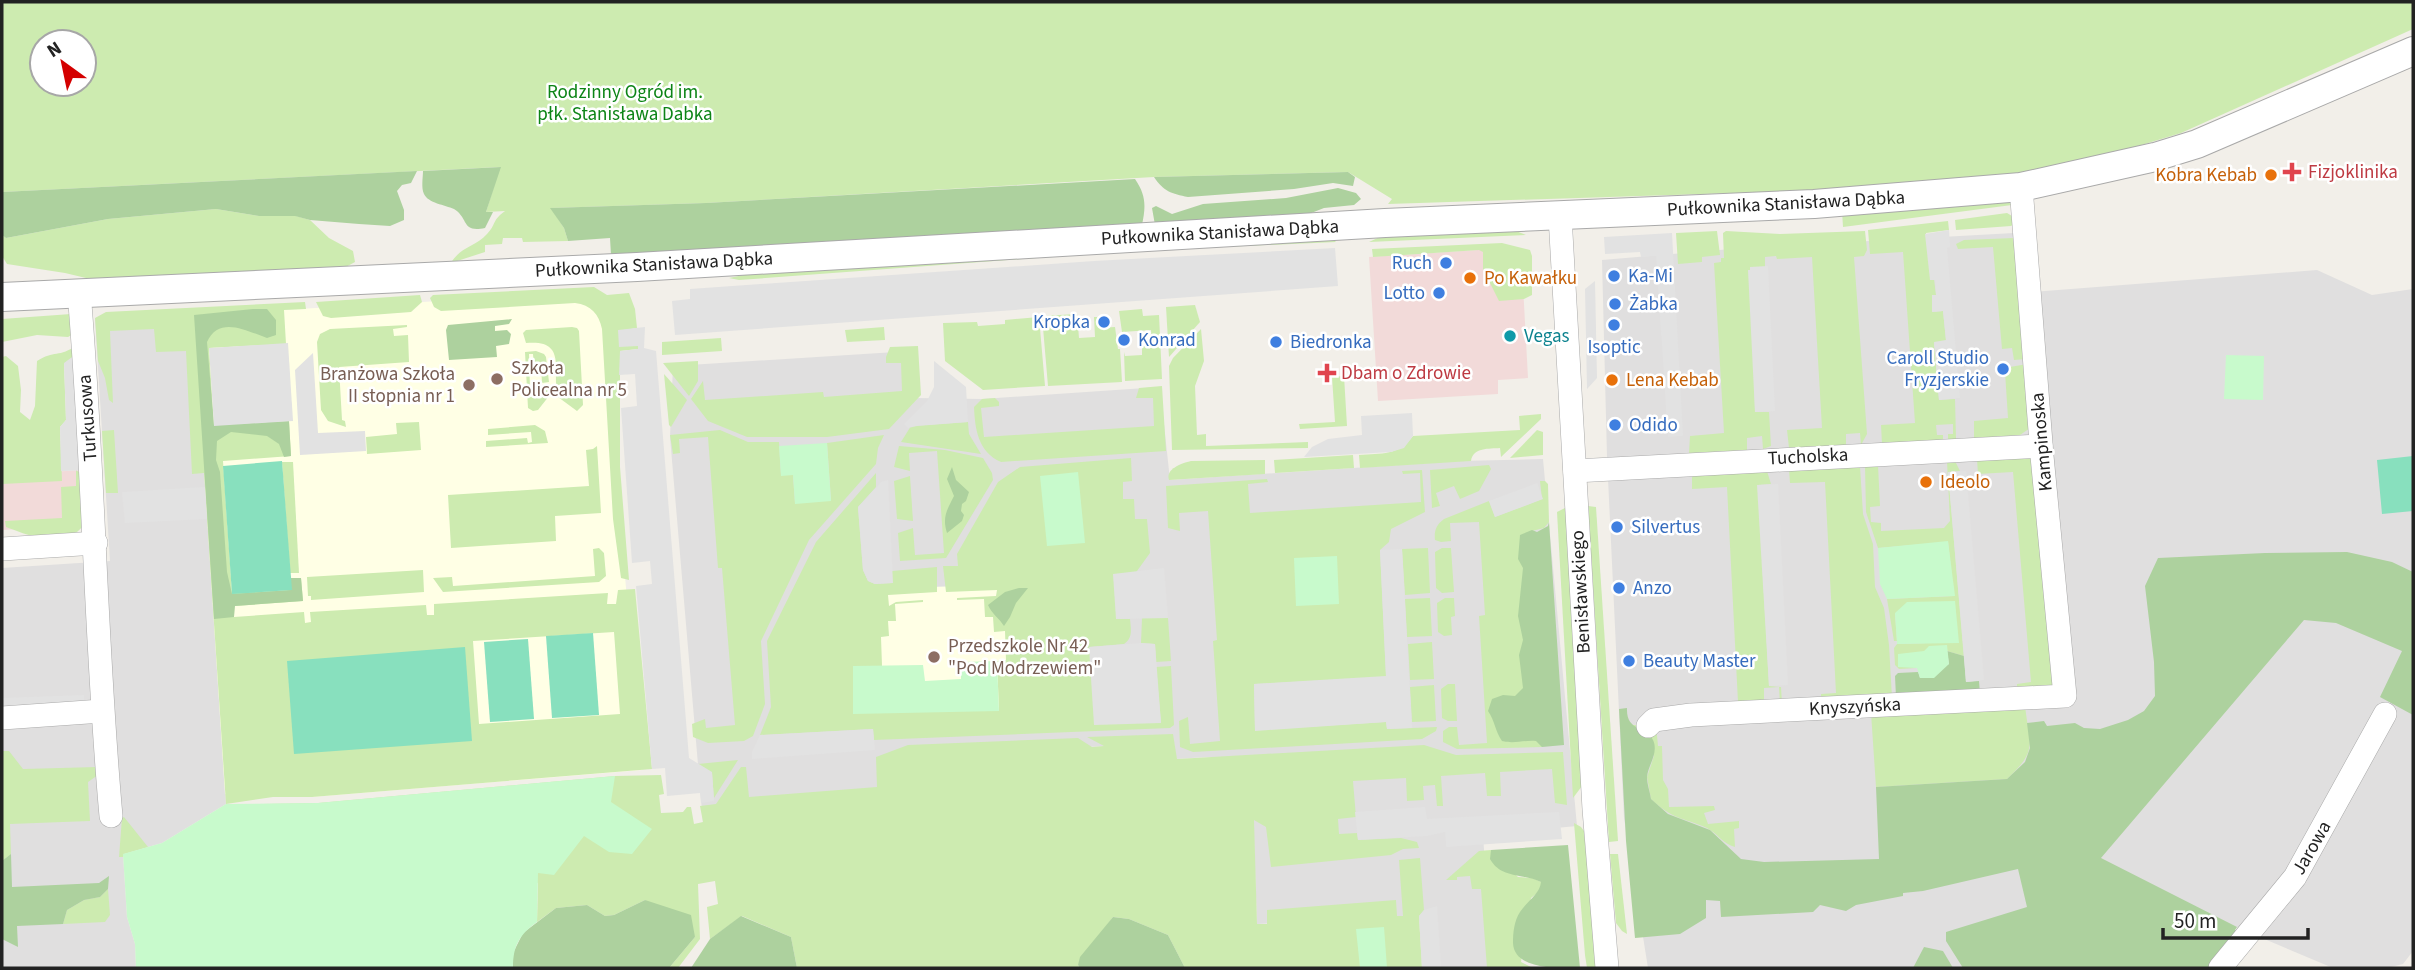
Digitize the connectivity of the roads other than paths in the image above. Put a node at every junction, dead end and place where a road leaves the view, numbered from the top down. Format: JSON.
{"nodes":[{"id":1,"x":2413,"y":51,"type":"edge"},
{"id":2,"x":2021,"y":187,"type":"junction"},
{"id":3,"x":1560,"y":216,"type":"junction"},
{"id":4,"x":79,"y":292,"type":"junction"},
{"id":5,"x":2,"y":297,"type":"edge"},
{"id":6,"x":2041,"y":446,"type":"junction"},
{"id":7,"x":1575,"y":471,"type":"junction"},
{"id":8,"x":96,"y":543,"type":"junction"},
{"id":9,"x":2,"y":549,"type":"edge"},
{"id":10,"x":2064,"y":696,"type":"joint"},
{"id":11,"x":102,"y":711,"type":"junction"},
{"id":12,"x":2385,"y":714,"type":"dead end"},
{"id":13,"x":2,"y":718,"type":"edge"},
{"id":14,"x":1648,"y":726,"type":"dead end"},
{"id":15,"x":111,"y":816,"type":"dead end"},
{"id":16,"x":1607,"y":968,"type":"edge"},
{"id":17,"x":2220,"y":968,"type":"edge"}],
"edges":[{"from":1,"to":2,"type":"street","name":"Pułkownika Stanisława Dąbka"},
{"from":2,"to":3,"type":"street","name":"Pułkownika Stanisława Dąbka"},
{"from":2,"to":6,"type":"street","name":"Kampinoska"},
{"from":3,"to":4,"type":"street","name":"Pułkownika Stanisława Dąbka"},
{"from":3,"to":7,"type":"street","name":"Benisławskiego"},
{"from":4,"to":5,"type":"street","name":"Pułkownika Stanisława Dąbka"},
{"from":4,"to":8,"type":"street","name":"Turkusowa"},
{"from":6,"to":7,"type":"street","name":"Tucholska"},
{"from":6,"to":10,"type":"street","name":"Kampinoska"},
{"from":7,"to":16,"type":"street","name":"Benisławskiego"},
{"from":8,"to":9,"type":"street"},
{"from":8,"to":11,"type":"street","name":"Turkusowa"},
{"from":10,"to":14,"type":"street","name":"Knyszyńska"},
{"from":11,"to":13,"type":"street"},
{"from":11,"to":15,"type":"street","name":"Turkusowa"},
{"from":12,"to":17,"type":"street","name":"Jarowa"}]}
